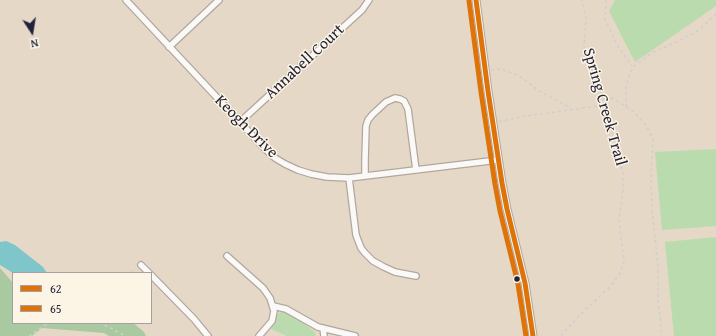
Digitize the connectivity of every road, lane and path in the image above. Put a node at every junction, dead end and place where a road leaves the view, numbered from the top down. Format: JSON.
{"nodes":[{"id":1,"x":126,"y":0,"type":"edge"},
{"id":2,"x":219,"y":0,"type":"edge"},
{"id":3,"x":369,"y":0,"type":"edge"},
{"id":4,"x":476,"y":0,"type":"edge"},
{"id":5,"x":582,"y":0,"type":"edge"},
{"id":6,"x":606,"y":0,"type":"edge"},
{"id":7,"x":716,"y":14,"type":"edge"},
{"id":8,"x":169,"y":47,"type":"junction"},
{"id":9,"x":633,"y":67,"type":"junction"},
{"id":10,"x":486,"y":70,"type":"junction"},
{"id":11,"x":604,"y":100,"type":"junction"},
{"id":12,"x":605,"y":105,"type":"junction"},
{"id":13,"x":626,"y":107,"type":"junction"},
{"id":14,"x":572,"y":109,"type":"junction"},
{"id":15,"x":240,"y":122,"type":"junction"},
{"id":16,"x":493,"y":124,"type":"junction"},
{"id":17,"x":498,"y":160,"type":"junction"},
{"id":18,"x":416,"y":170,"type":"junction"},
{"id":19,"x":365,"y":176,"type":"junction"},
{"id":20,"x":349,"y":178,"type":"junction"},
{"id":21,"x":227,"y":256,"type":"dead end"},
{"id":22,"x":140,"y":265,"type":"dead end"},
{"id":23,"x":148,"y":272,"type":"edge"},
{"id":24,"x":416,"y":276,"type":"dead end"},
{"id":25,"x":152,"y":277,"type":"edge"},
{"id":26,"x":273,"y":306,"type":"junction"},
{"id":27,"x":272,"y":321,"type":"junction"},
{"id":28,"x":50,"y":324,"type":"edge"},
{"id":29,"x":102,"y":324,"type":"edge"},
{"id":30,"x":323,"y":328,"type":"junction"},
{"id":31,"x":562,"y":335,"type":"edge"},
{"id":32,"x":29,"y":336,"type":"edge"},
{"id":33,"x":125,"y":336,"type":"edge"},
{"id":34,"x":208,"y":336,"type":"edge"},
{"id":35,"x":259,"y":336,"type":"edge"},
{"id":36,"x":290,"y":336,"type":"edge"},
{"id":37,"x":324,"y":336,"type":"edge"},
{"id":38,"x":355,"y":336,"type":"edge"},
{"id":39,"x":533,"y":336,"type":"edge"},
{"id":40,"x":662,"y":336,"type":"edge"}],
"edges":[{"from":1,"to":8,"type":"street","name":"Keogh Drive"},
{"from":2,"to":8,"type":"street"},
{"from":3,"to":15,"type":"street","name":"Annabell Court"},
{"from":4,"to":10,"type":"street"},
{"from":5,"to":11,"type":"path","name":"Spring Creek Trail"},
{"from":6,"to":9,"type":"path"},
{"from":7,"to":9,"type":"path"},
{"from":8,"to":15,"type":"street","name":"Keogh Drive"},
{"from":9,"to":13,"type":"path"},
{"from":10,"to":14,"type":"path"},
{"from":10,"to":16,"type":"street"},
{"from":11,"to":12,"type":"path","name":"Spring Creek Trail"},
{"from":11,"to":13,"type":"path"},
{"from":12,"to":14,"type":"path"},
{"from":12,"to":31,"type":"path","name":"Spring Creek Trail"},
{"from":13,"to":40,"type":"path"},
{"from":14,"to":16,"type":"path"},
{"from":15,"to":20,"type":"street","name":"Keogh Drive"},
{"from":16,"to":17,"type":"street"},
{"from":17,"to":18,"type":"street","name":"Keogh Drive"},
{"from":17,"to":39,"type":"street"},
{"from":18,"to":19,"type":"street","name":"Keogh Drive"},
{"from":18,"to":19,"type":"street"},
{"from":19,"to":20,"type":"street","name":"Keogh Drive"},
{"from":20,"to":24,"type":"street"},
{"from":21,"to":26,"type":"street"},
{"from":22,"to":23,"type":"street"},
{"from":25,"to":34,"type":"street"},
{"from":26,"to":27,"type":"street"},
{"from":26,"to":30,"type":"street"},
{"from":27,"to":35,"type":"street"},
{"from":27,"to":36,"type":"path"},
{"from":28,"to":32,"type":"path"},
{"from":29,"to":33,"type":"path"},
{"from":30,"to":37,"type":"street"},
{"from":30,"to":38,"type":"street"}]}
